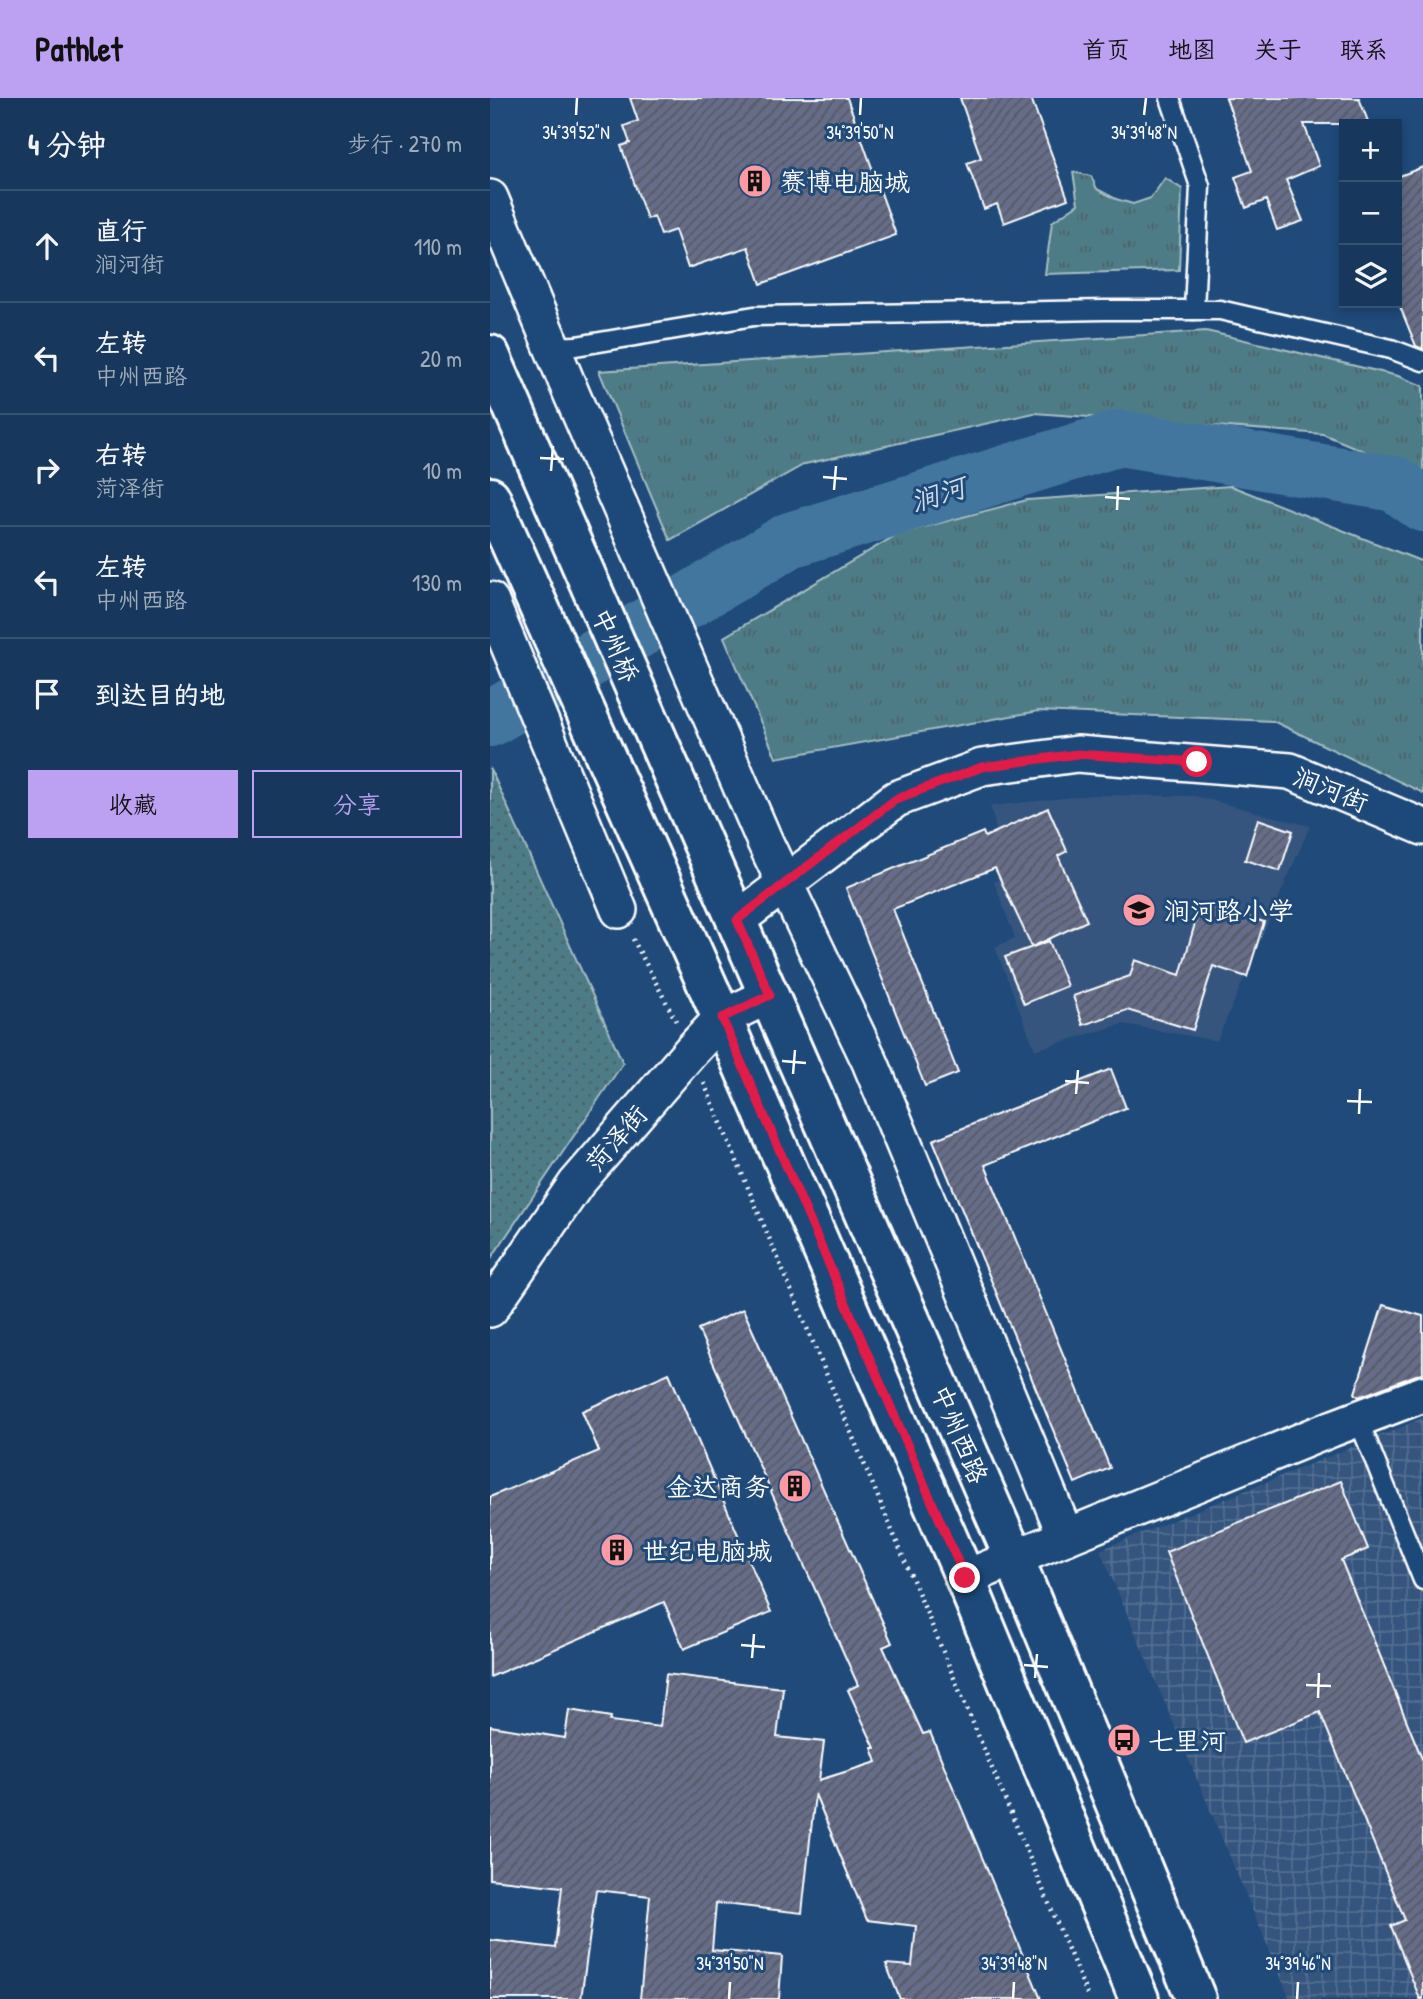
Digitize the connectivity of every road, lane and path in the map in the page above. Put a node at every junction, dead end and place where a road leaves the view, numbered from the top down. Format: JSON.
{"nodes":[{"id":1,"x":1170,"y":98,"type":"edge"},
{"id":2,"x":490,"y":198,"type":"edge"},
{"id":3,"x":1194,"y":310,"type":"junction"},
{"id":4,"x":552,"y":347,"type":"junction"},
{"id":5,"x":490,"y":355,"type":"edge"},
{"id":6,"x":1423,"y":361,"type":"edge"},
{"id":7,"x":490,"y":497,"type":"edge"},
{"id":8,"x":490,"y":600,"type":"edge"},
{"id":9,"x":1423,"y":827,"type":"edge"},
{"id":10,"x":715,"y":872,"type":"joint"},
{"id":11,"x":785,"y":884,"type":"junction"},
{"id":12,"x":619,"y":910,"type":"joint"},
{"id":13,"x":737,"y":920,"type":"junction"},
{"id":14,"x":770,"y":995,"type":"junction"},
{"id":15,"x":722,"y":1018,"type":"junction"},
{"id":16,"x":691,"y":1051,"type":"junction"},
{"id":17,"x":490,"y":1309,"type":"edge"},
{"id":18,"x":1423,"y":1394,"type":"edge"},
{"id":19,"x":1358,"y":1419,"type":"junction"},
{"id":20,"x":1066,"y":1536,"type":"junction"},
{"id":21,"x":1014,"y":1558,"type":"junction"},
{"id":22,"x":965,"y":1578,"type":"junction"},
{"id":23,"x":1423,"y":1580,"type":"edge"},
{"id":24,"x":1089,"y":1999,"type":"edge"},
{"id":25,"x":1139,"y":1999,"type":"edge"},
{"id":26,"x":1196,"y":1999,"type":"edge"}],
"edges":[{"from":1,"to":3,"type":"lane"},
{"from":2,"to":4,"type":"street"},
{"from":3,"to":4,"type":"lane"},
{"from":3,"to":6,"type":"lane"},
{"from":4,"to":11,"type":"street"},
{"from":5,"to":10,"type":"main road","name":"中州桥"},
{"from":7,"to":15,"type":"main road","name":"中州西路"},
{"from":8,"to":12,"type":"street"},
{"from":9,"to":11,"type":"street","name":"涧河街"},
{"from":10,"to":13,"type":"main road","name":"中州西路"},
{"from":11,"to":13,"type":"street","name":"涧河街"},
{"from":11,"to":20,"type":"street"},
{"from":12,"to":16,"type":"path"},
{"from":13,"to":14,"type":"main road","name":"中州西路"},
{"from":14,"to":15,"type":"street","name":"菏泽街"},
{"from":14,"to":21,"type":"main road","name":"中州西路"},
{"from":15,"to":16,"type":"street","name":"菏泽街"},
{"from":15,"to":22,"type":"main road","name":"中州西路"},
{"from":16,"to":17,"type":"street","name":"菏泽街"},
{"from":16,"to":24,"type":"path"},
{"from":18,"to":19,"type":"street"},
{"from":19,"to":20,"type":"street"},
{"from":19,"to":23,"type":"lane"},
{"from":20,"to":21,"type":"street"},
{"from":21,"to":22,"type":"street"},
{"from":21,"to":26,"type":"main road","name":"中州西路"},
{"from":22,"to":25,"type":"main road","name":"中州西路"}]}
